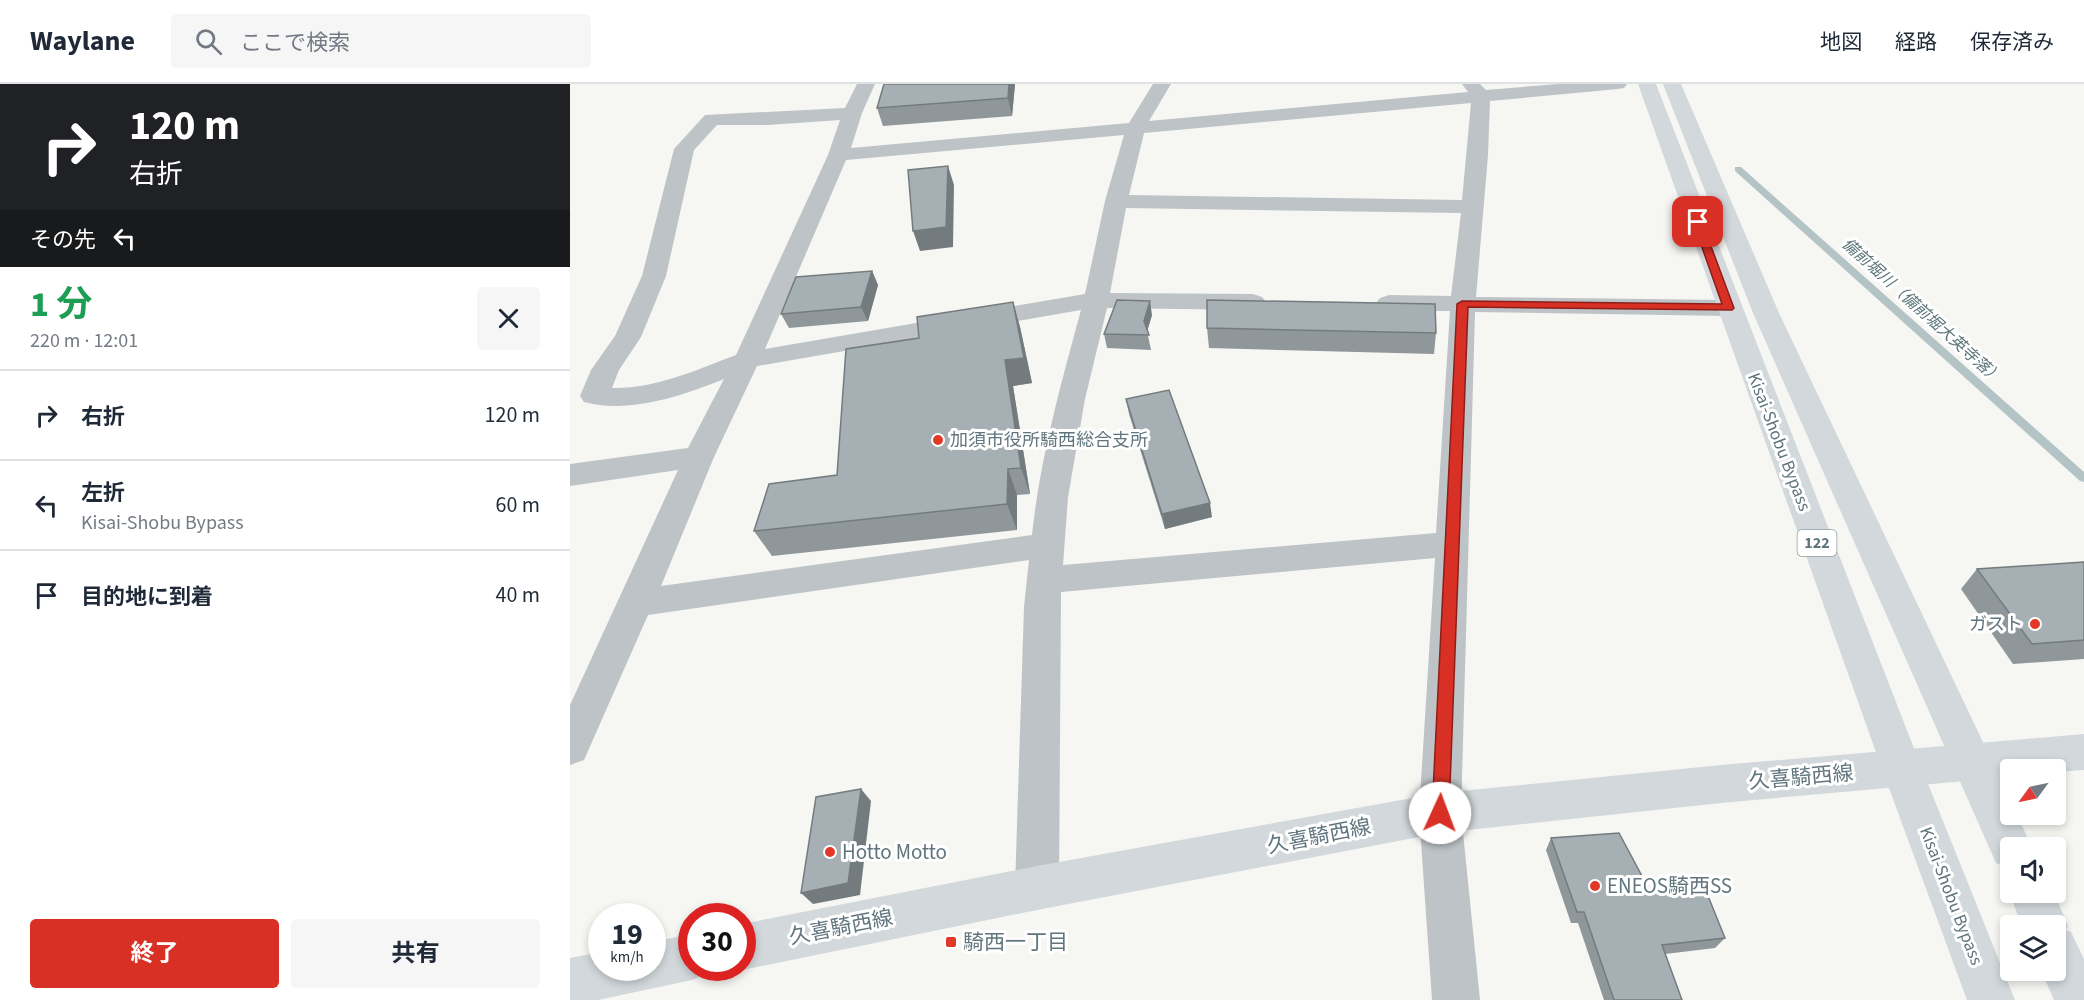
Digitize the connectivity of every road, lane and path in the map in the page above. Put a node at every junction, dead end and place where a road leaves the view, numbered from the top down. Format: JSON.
{"nodes":[{"id":1,"x":866,"y":84,"type":"edge"},
{"id":2,"x":1162,"y":84,"type":"edge"},
{"id":3,"x":1611,"y":84,"type":"edge"},
{"id":4,"x":1618,"y":84,"type":"edge"},
{"id":5,"x":1647,"y":84,"type":"edge"},
{"id":6,"x":1672,"y":84,"type":"edge"},
{"id":7,"x":1476,"y":90,"type":"edge"},
{"id":8,"x":852,"y":113,"type":"junction"},
{"id":9,"x":1136,"y":127,"type":"junction"},
{"id":10,"x":838,"y":155,"type":"junction"},
{"id":11,"x":1116,"y":201,"type":"junction"},
{"id":12,"x":1471,"y":207,"type":"junction"},
{"id":13,"x":1096,"y":300,"type":"junction"},
{"id":14,"x":1274,"y":302,"type":"edge"},
{"id":15,"x":1368,"y":303,"type":"edge"},
{"id":16,"x":1462,"y":304,"type":"junction"},
{"id":17,"x":1729,"y":308,"type":"junction"},
{"id":18,"x":747,"y":360,"type":"junction"},
{"id":19,"x":699,"y":457,"type":"junction"},
{"id":20,"x":570,"y":474,"type":"edge"},
{"id":21,"x":1452,"y":544,"type":"junction"},
{"id":22,"x":1045,"y":563,"type":"junction"},
{"id":23,"x":636,"y":603,"type":"junction"},
{"id":24,"x":570,"y":747,"type":"edge"},
{"id":25,"x":2084,"y":752,"type":"edge"},
{"id":26,"x":1973,"y":763,"type":"junction"},
{"id":27,"x":1902,"y":769,"type":"junction"},
{"id":28,"x":1440,"y":813,"type":"junction"},
{"id":29,"x":2005,"y":837,"type":"edge"},
{"id":30,"x":1037,"y":888,"type":"junction"},
{"id":31,"x":756,"y":944,"type":"edge"},
{"id":32,"x":2066,"y":973,"type":"edge"},
{"id":33,"x":588,"y":978,"type":"edge"},
{"id":34,"x":570,"y":982,"type":"edge"},
{"id":35,"x":1456,"y":1000,"type":"edge"},
{"id":36,"x":1991,"y":1000,"type":"edge"},
{"id":37,"x":2078,"y":1000,"type":"edge"}],
"edges":[{"from":1,"to":8,"type":"street"},
{"from":2,"to":9,"type":"street"},
{"from":3,"to":4,"type":"street"},
{"from":3,"to":7,"type":"street"},
{"from":5,"to":17,"type":"main road","name":"Kisai-Shobu Bypass","number":"122"},
{"from":6,"to":26,"type":"main road","name":"Kisai-Shobu Bypass","number":"122"},
{"from":7,"to":9,"type":"street"},
{"from":7,"to":12,"type":"street"},
{"from":8,"to":10,"type":"street"},
{"from":8,"to":18,"type":"street"},
{"from":9,"to":10,"type":"street"},
{"from":9,"to":11,"type":"street"},
{"from":10,"to":18,"type":"street"},
{"from":11,"to":12,"type":"street"},
{"from":11,"to":13,"type":"street"},
{"from":12,"to":16,"type":"street"},
{"from":13,"to":14,"type":"street"},
{"from":13,"to":18,"type":"street"},
{"from":13,"to":22,"type":"street"},
{"from":15,"to":16,"type":"street"},
{"from":16,"to":17,"type":"street"},
{"from":16,"to":21,"type":"street"},
{"from":17,"to":27,"type":"main road","name":"Kisai-Shobu Bypass","number":"122"},
{"from":18,"to":19,"type":"street"},
{"from":19,"to":20,"type":"street"},
{"from":19,"to":23,"type":"street"},
{"from":21,"to":22,"type":"street"},
{"from":21,"to":28,"type":"street"},
{"from":22,"to":23,"type":"street"},
{"from":22,"to":30,"type":"street"},
{"from":23,"to":24,"type":"street"},
{"from":25,"to":26,"type":"main road","name":"久喜騎西線"},
{"from":26,"to":27,"type":"main road","name":"久喜騎西線"},
{"from":26,"to":29,"type":"main road","name":"Kisai-Shobu Bypass","number":"122"},
{"from":27,"to":28,"type":"main road","name":"久喜騎西線"},
{"from":27,"to":36,"type":"main road","name":"Kisai-Shobu Bypass","number":"122"},
{"from":28,"to":30,"type":"main road","name":"久喜騎西線"},
{"from":28,"to":35,"type":"street"},
{"from":30,"to":31,"type":"main road","name":"久喜騎西線"},
{"from":32,"to":37,"type":"main road"},
{"from":33,"to":34,"type":"main road"}]}
